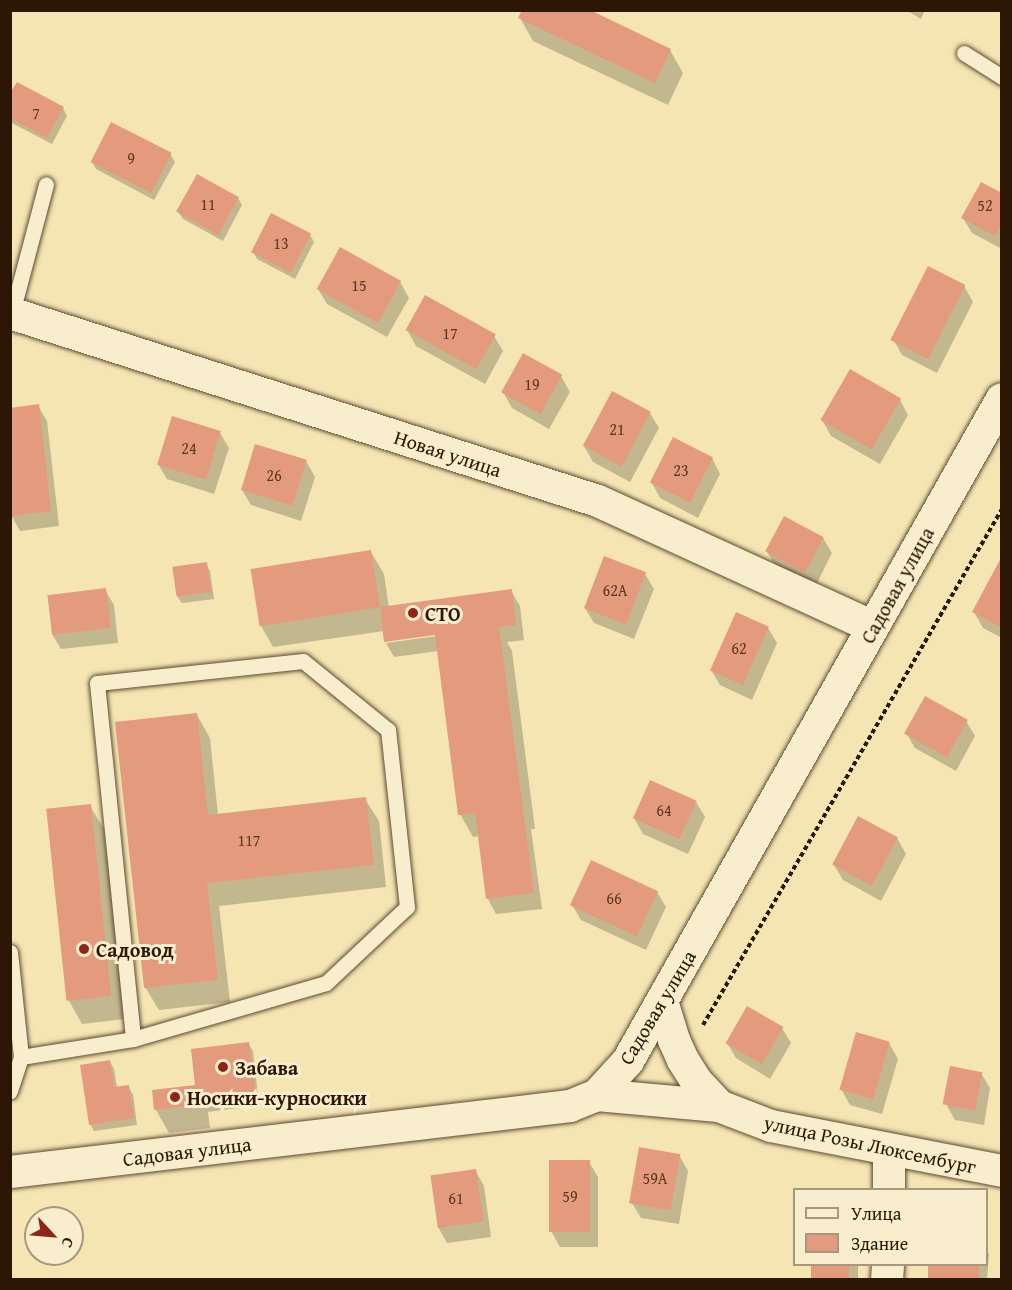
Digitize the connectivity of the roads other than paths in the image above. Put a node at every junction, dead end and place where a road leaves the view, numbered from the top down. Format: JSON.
{"nodes":[{"id":1,"x":964,"y":53,"type":"dead end"},
{"id":2,"x":1002,"y":77,"type":"edge"},
{"id":3,"x":46,"y":184,"type":"dead end"},
{"id":4,"x":11,"y":313,"type":"edge"},
{"id":5,"x":1002,"y":399,"type":"edge"},
{"id":6,"x":873,"y":627,"type":"junction"},
{"id":7,"x":10,"y":952,"type":"edge"},
{"id":8,"x":662,"y":1001,"type":"junction"},
{"id":9,"x":133,"y":1039,"type":"junction"},
{"id":10,"x":21,"y":1057,"type":"junction"},
{"id":11,"x":10,"y":1091,"type":"edge"},
{"id":12,"x":597,"y":1095,"type":"junction"},
{"id":13,"x":719,"y":1106,"type":"junction"},
{"id":14,"x":889,"y":1150,"type":"junction"},
{"id":15,"x":1002,"y":1171,"type":"edge"},
{"id":16,"x":10,"y":1172,"type":"edge"},
{"id":17,"x":889,"y":1188,"type":"edge"}],
"edges":[{"from":1,"to":2,"type":"lane"},
{"from":3,"to":4,"type":"lane"},
{"from":4,"to":6,"type":"street","name":"Новая улица"},
{"from":5,"to":6,"type":"street","name":"Садовая улица"},
{"from":6,"to":8,"type":"street","name":"Садовая улица"},
{"from":7,"to":10,"type":"lane"},
{"from":8,"to":12,"type":"street","name":"Садовая улица"},
{"from":8,"to":13,"type":"street"},
{"from":9,"to":9,"type":"lane"},
{"from":9,"to":10,"type":"lane"},
{"from":10,"to":11,"type":"lane"},
{"from":12,"to":13,"type":"street","name":"улица Розы Люксембург"},
{"from":12,"to":16,"type":"street","name":"Садовая улица"},
{"from":13,"to":14,"type":"street","name":"улица Розы Люксембург"},
{"from":14,"to":15,"type":"street","name":"улица Розы Люксембург"},
{"from":14,"to":17,"type":"street"}]}
